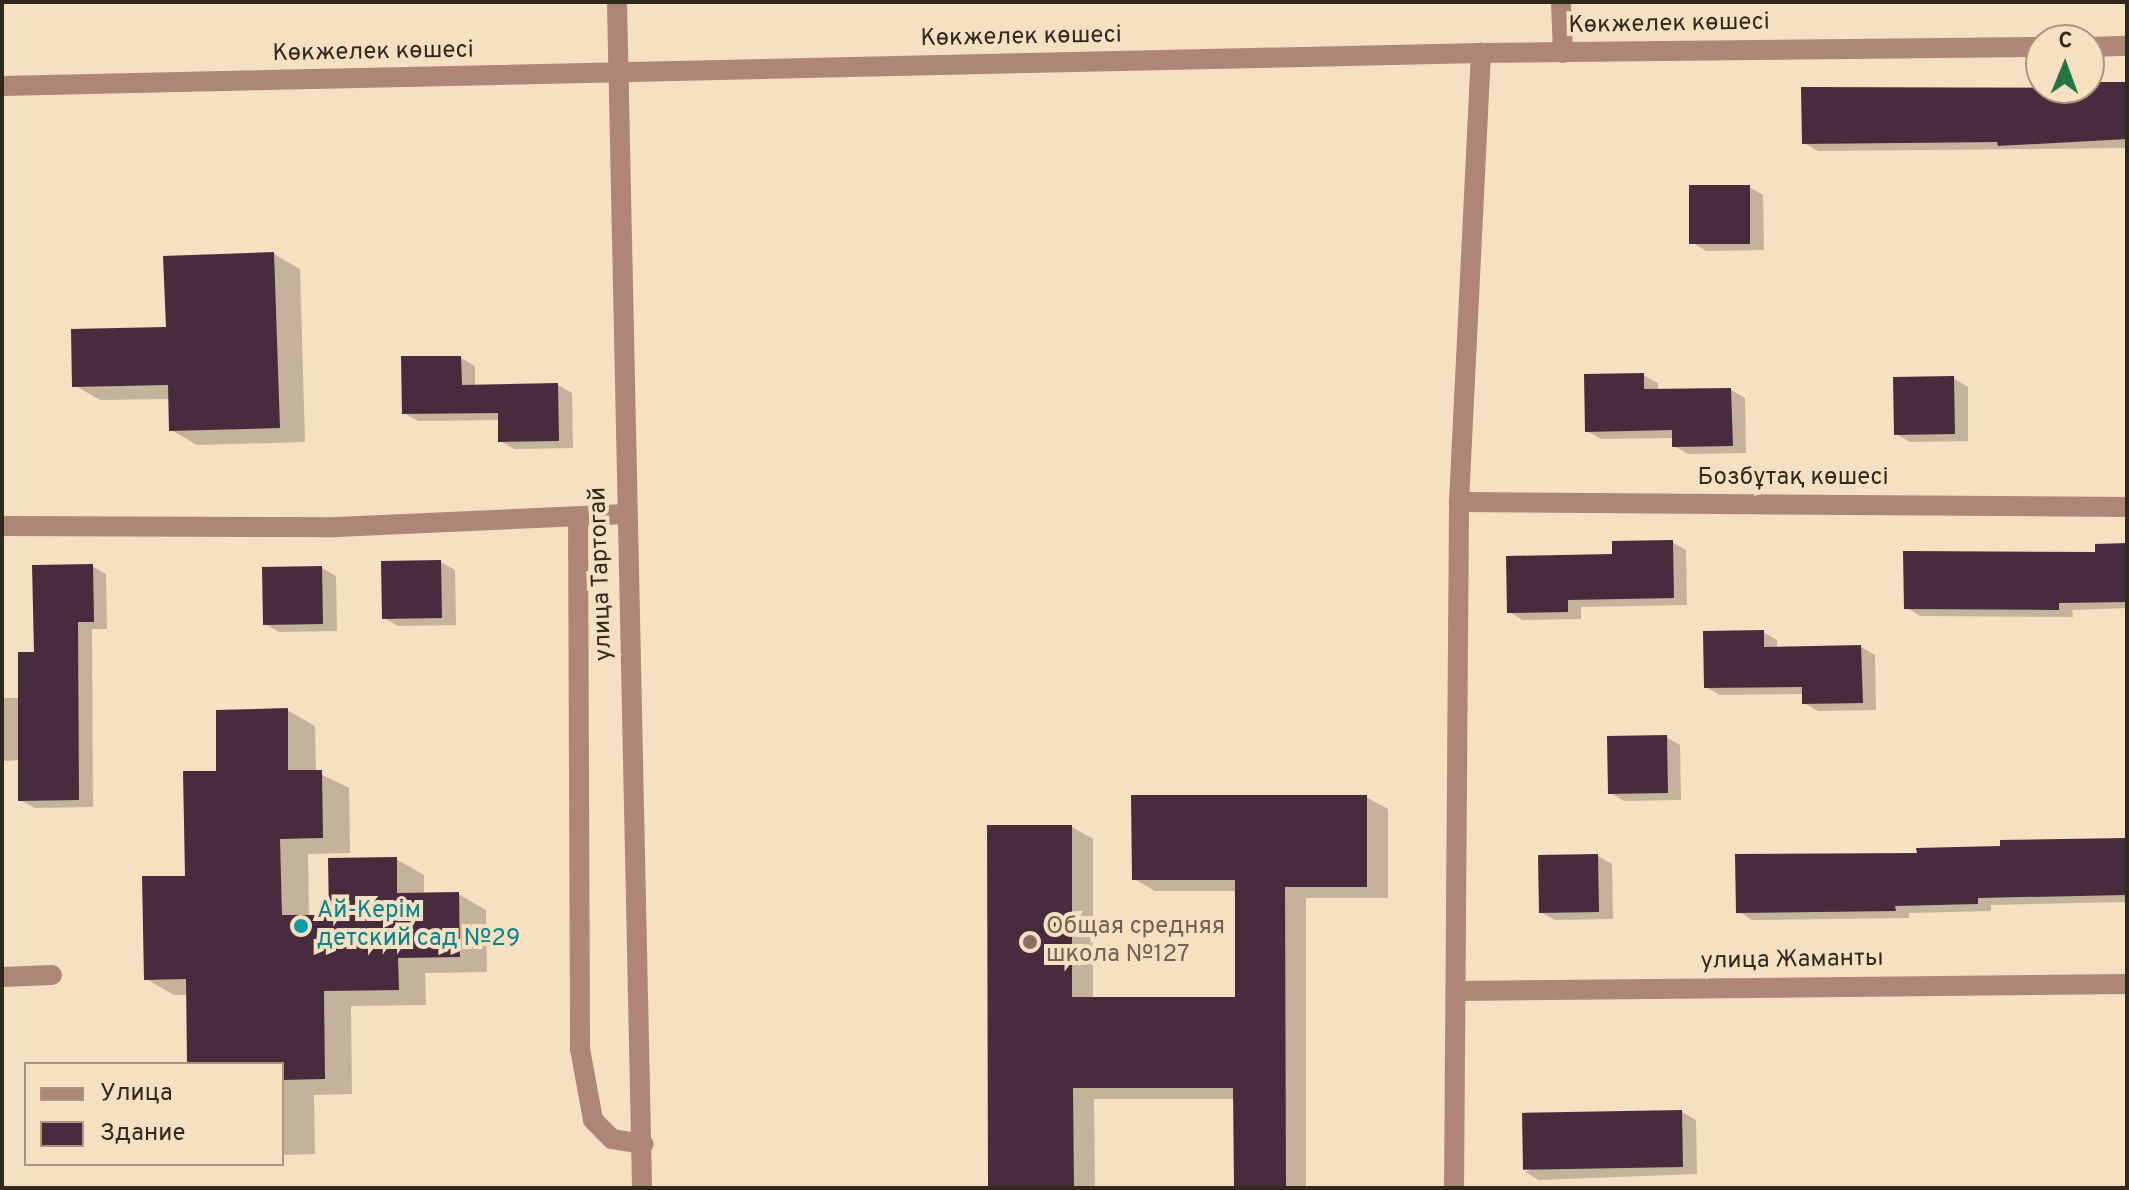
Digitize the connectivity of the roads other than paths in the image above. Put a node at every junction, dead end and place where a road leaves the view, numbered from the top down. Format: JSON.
{"nodes":[{"id":1,"x":617,"y":2,"type":"edge"},
{"id":2,"x":1561,"y":2,"type":"edge"},
{"id":3,"x":2127,"y":46,"type":"edge"},
{"id":4,"x":2025,"y":47,"type":"edge"},
{"id":5,"x":2105,"y":47,"type":"edge"},
{"id":6,"x":1481,"y":53,"type":"junction"},
{"id":7,"x":1563,"y":53,"type":"junction"},
{"id":8,"x":615,"y":74,"type":"junction"},
{"id":9,"x":2,"y":86,"type":"edge"},
{"id":10,"x":1459,"y":502,"type":"junction"},
{"id":11,"x":2127,"y":507,"type":"edge"},
{"id":12,"x":626,"y":514,"type":"junction"},
{"id":13,"x":578,"y":517,"type":"junction"},
{"id":14,"x":2,"y":526,"type":"edge"},
{"id":15,"x":52,"y":975,"type":"dead end"},
{"id":16,"x":2,"y":977,"type":"edge"},
{"id":17,"x":2127,"y":984,"type":"edge"},
{"id":18,"x":1458,"y":991,"type":"junction"},
{"id":19,"x":644,"y":1144,"type":"junction"},
{"id":20,"x":642,"y":1188,"type":"edge"},
{"id":21,"x":1454,"y":1188,"type":"edge"}],
"edges":[{"from":1,"to":8,"type":"street","name":"улица Тартогай"},
{"from":2,"to":7,"type":"street"},
{"from":3,"to":5,"type":"street"},
{"from":4,"to":7,"type":"street","name":"Көкжелек көшесі"},
{"from":6,"to":7,"type":"street","name":"Көкжелек көшесі"},
{"from":6,"to":8,"type":"street","name":"Көкжелек көшесі"},
{"from":6,"to":10,"type":"street"},
{"from":8,"to":9,"type":"street","name":"Көкжелек көшесі"},
{"from":8,"to":12,"type":"street","name":"улица Тартогай"},
{"from":10,"to":11,"type":"street","name":"Бозбұтақ көшесі"},
{"from":10,"to":18,"type":"street"},
{"from":12,"to":13,"type":"street"},
{"from":12,"to":19,"type":"street","name":"улица Тартогай"},
{"from":13,"to":14,"type":"street"},
{"from":13,"to":19,"type":"street"},
{"from":15,"to":16,"type":"street"},
{"from":17,"to":18,"type":"street","name":"улица Жаманты"},
{"from":18,"to":21,"type":"street"},
{"from":19,"to":20,"type":"street","name":"улица Тартогай"}]}
